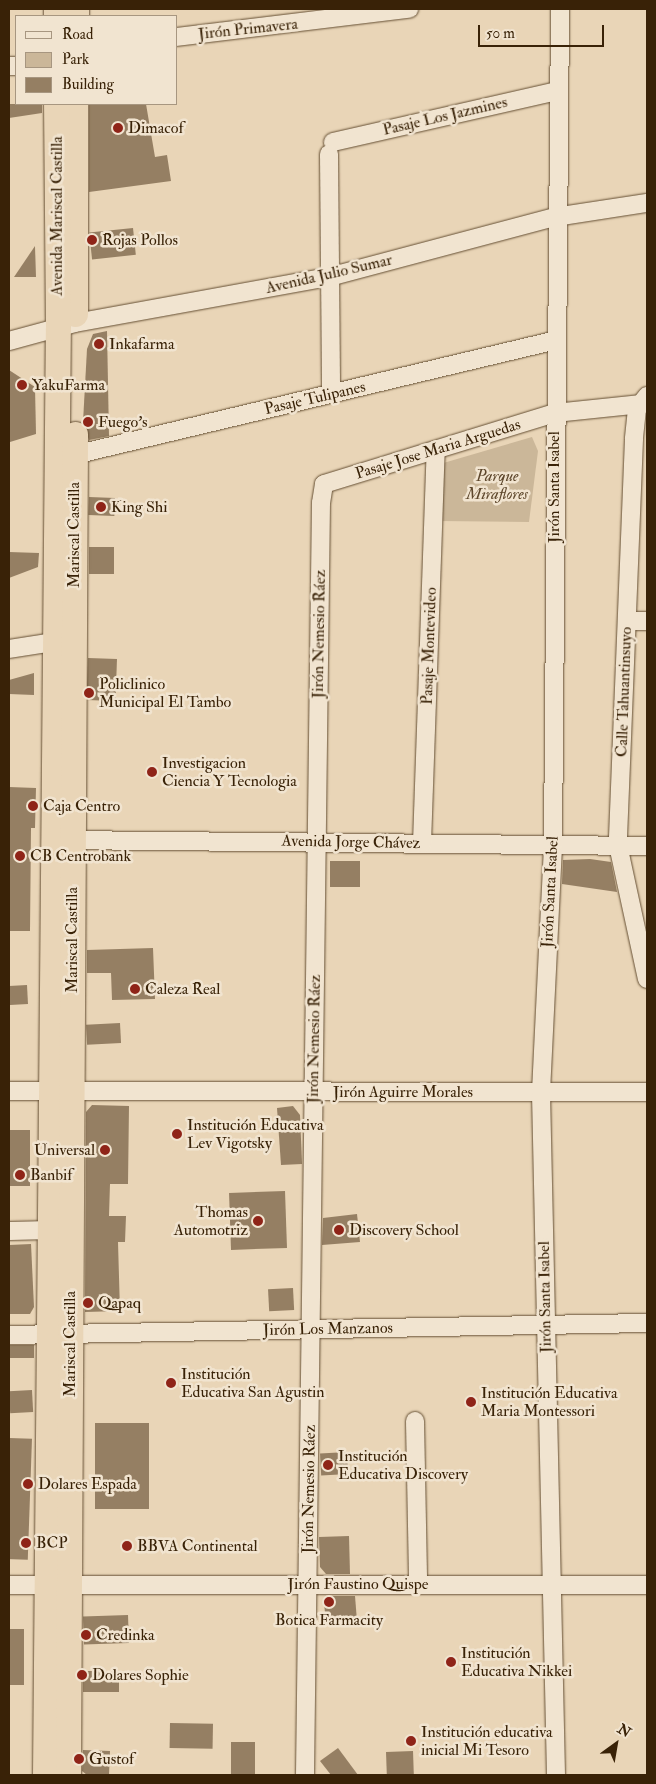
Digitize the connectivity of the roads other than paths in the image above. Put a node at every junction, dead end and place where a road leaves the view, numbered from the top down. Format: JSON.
{"nodes":[{"id":1,"x":409,"y":9,"type":"edge"},
{"id":2,"x":560,"y":9,"type":"edge"},
{"id":3,"x":344,"y":14,"type":"edge"},
{"id":4,"x":178,"y":37,"type":"edge"},
{"id":5,"x":558,"y":91,"type":"junction"},
{"id":6,"x":56,"y":105,"type":"edge"},
{"id":7,"x":76,"y":105,"type":"edge"},
{"id":8,"x":647,"y":203,"type":"edge"},
{"id":9,"x":556,"y":217,"type":"junction"},
{"id":10,"x":329,"y":277,"type":"junction"},
{"id":11,"x":67,"y":325,"type":"junction"},
{"id":12,"x":555,"y":340,"type":"junction"},
{"id":13,"x":9,"y":341,"type":"edge"},
{"id":14,"x":332,"y":394,"type":"junction"},
{"id":15,"x":644,"y":400,"type":"edge"},
{"id":16,"x":555,"y":413,"type":"junction"},
{"id":17,"x":436,"y":450,"type":"junction"},
{"id":18,"x":74,"y":455,"type":"junction"},
{"id":19,"x":324,"y":484,"type":"joint"},
{"id":20,"x":627,"y":621,"type":"junction"},
{"id":21,"x":647,"y":621,"type":"edge"},
{"id":22,"x":65,"y":640,"type":"junction"},
{"id":23,"x":9,"y":649,"type":"edge"},
{"id":24,"x":64,"y":840,"type":"junction"},
{"id":25,"x":316,"y":842,"type":"junction"},
{"id":26,"x":422,"y":843,"type":"junction"},
{"id":27,"x":553,"y":844,"type":"junction"},
{"id":28,"x":618,"y":845,"type":"junction"},
{"id":29,"x":647,"y":846,"type":"edge"},
{"id":30,"x":647,"y":979,"type":"edge"},
{"id":31,"x":9,"y":1091,"type":"edge"},
{"id":32,"x":62,"y":1091,"type":"junction"},
{"id":33,"x":313,"y":1092,"type":"junction"},
{"id":34,"x":541,"y":1092,"type":"junction"},
{"id":35,"x":647,"y":1092,"type":"edge"},
{"id":36,"x":51,"y":1230,"type":"junction"},
{"id":37,"x":9,"y":1231,"type":"edge"},
{"id":38,"x":647,"y":1323,"type":"edge"},
{"id":39,"x":545,"y":1325,"type":"junction"},
{"id":40,"x":310,"y":1330,"type":"junction"},
{"id":41,"x":60,"y":1334,"type":"junction"},
{"id":42,"x":9,"y":1335,"type":"edge"},
{"id":43,"x":415,"y":1421,"type":"dead end"},
{"id":44,"x":418,"y":1583,"type":"junction"},
{"id":45,"x":550,"y":1583,"type":"junction"},
{"id":46,"x":9,"y":1585,"type":"edge"},
{"id":47,"x":58,"y":1585,"type":"junction"},
{"id":48,"x":308,"y":1585,"type":"junction"},
{"id":49,"x":647,"y":1585,"type":"edge"},
{"id":50,"x":45,"y":1775,"type":"edge"},
{"id":51,"x":68,"y":1775,"type":"edge"},
{"id":52,"x":305,"y":1775,"type":"edge"},
{"id":53,"x":556,"y":1775,"type":"edge"}],
"edges":[{"from":1,"to":3,"type":"street","name":"Jirón Primavera"},
{"from":2,"to":5,"type":"street","name":"Jirón Santa Isabel"},
{"from":3,"to":4,"type":"street","name":"Jirón Primavera"},
{"from":5,"to":9,"type":"street","name":"Jirón Santa Isabel"},
{"from":5,"to":10,"type":"street","name":"Pasaje Los Jazmines"},
{"from":6,"to":11,"type":"highway","name":"Avenida Mariscal Castilla"},
{"from":7,"to":11,"type":"highway","name":"Mariscal Castilla"},
{"from":8,"to":9,"type":"street","name":"Avenida Julio Sumar"},
{"from":9,"to":10,"type":"street","name":"Avenida Julio Sumar"},
{"from":9,"to":12,"type":"street","name":"Jirón Santa Isabel"},
{"from":10,"to":11,"type":"street","name":"Avenida Julio Sumar"},
{"from":10,"to":14,"type":"street"},
{"from":11,"to":13,"type":"street","name":"Avenida Julio Sumar"},
{"from":11,"to":18,"type":"highway","name":"Mariscal Castilla"},
{"from":11,"to":22,"type":"highway","name":"Mariscal Castilla"},
{"from":12,"to":14,"type":"street","name":"Pasaje Tulipanes"},
{"from":12,"to":16,"type":"street","name":"Jirón Santa Isabel"},
{"from":14,"to":18,"type":"street","name":"Pasaje Tulipanes"},
{"from":15,"to":16,"type":"street","name":"Pasaje Jose Maria Arguedas"},
{"from":15,"to":20,"type":"street","name":"Calle Tahuantinsuyo"},
{"from":16,"to":17,"type":"street","name":"Pasaje Jose Maria Arguedas"},
{"from":16,"to":27,"type":"street","name":"Jirón Santa Isabel"},
{"from":17,"to":19,"type":"street","name":"Pasaje Jose Maria Arguedas"},
{"from":17,"to":26,"type":"street","name":"Pasaje Montevideo"},
{"from":18,"to":22,"type":"highway","name":"Mariscal Castilla"},
{"from":19,"to":25,"type":"street","name":"Jirón Nemesio Ráez"},
{"from":20,"to":21,"type":"street"},
{"from":20,"to":28,"type":"street","name":"Calle Tahuantinsuyo"},
{"from":22,"to":23,"type":"street"},
{"from":22,"to":24,"type":"highway","name":"Mariscal Castilla"},
{"from":24,"to":25,"type":"street","name":"Avenida Jorge Chávez"},
{"from":24,"to":32,"type":"highway","name":"Mariscal Castilla"},
{"from":25,"to":26,"type":"street","name":"Avenida Jorge Chávez"},
{"from":25,"to":33,"type":"street","name":"Jirón Nemesio Ráez"},
{"from":26,"to":27,"type":"street","name":"Avenida Jorge Chávez"},
{"from":27,"to":28,"type":"street","name":"Avenida Jorge Chávez"},
{"from":27,"to":34,"type":"street","name":"Jirón Santa Isabel"},
{"from":28,"to":29,"type":"street","name":"Avenida Jorge Chávez"},
{"from":28,"to":30,"type":"street","name":"Calle Tahuantinsuyo"},
{"from":31,"to":32,"type":"street","name":"Jirón Aguirre Morales"},
{"from":32,"to":33,"type":"street","name":"Jirón Aguirre Morales"},
{"from":32,"to":36,"type":"highway","name":"Mariscal Castilla"},
{"from":32,"to":41,"type":"highway","name":"Mariscal Castilla"},
{"from":33,"to":34,"type":"street","name":"Jirón Aguirre Morales"},
{"from":33,"to":40,"type":"street","name":"Jirón Nemesio Ráez"},
{"from":34,"to":35,"type":"street","name":"Jirón Aguirre Morales"},
{"from":34,"to":39,"type":"street","name":"Jirón Santa Isabel"},
{"from":36,"to":37,"type":"street"},
{"from":36,"to":41,"type":"highway","name":"Mariscal Castilla"},
{"from":38,"to":39,"type":"street","name":"Jirón Los Manzanos"},
{"from":39,"to":40,"type":"street","name":"Jirón Los Manzanos"},
{"from":39,"to":45,"type":"street","name":"Jirón Santa Isabel"},
{"from":40,"to":41,"type":"street","name":"Jirón Los Manzanos"},
{"from":40,"to":48,"type":"street","name":"Jirón Nemesio Ráez"},
{"from":41,"to":42,"type":"street","name":"Jirón Los Manzanos"},
{"from":41,"to":47,"type":"highway","name":"Mariscal Castilla"},
{"from":43,"to":44,"type":"street"},
{"from":44,"to":45,"type":"street","name":"Jirón Faustino Quispe"},
{"from":44,"to":48,"type":"street","name":"Jirón Faustino Quispe"},
{"from":45,"to":49,"type":"street","name":"Jirón Faustino Quispe"},
{"from":45,"to":53,"type":"street","name":"Jirón Santa Isabel"},
{"from":46,"to":47,"type":"street","name":"Jirón Faustino Quispe"},
{"from":47,"to":48,"type":"street","name":"Jirón Faustino Quispe"},
{"from":47,"to":50,"type":"highway","name":"Mariscal Castilla"},
{"from":47,"to":51,"type":"highway","name":"Mariscal Castilla"},
{"from":48,"to":52,"type":"street","name":"Jirón Nemesio Ráez"}]}
